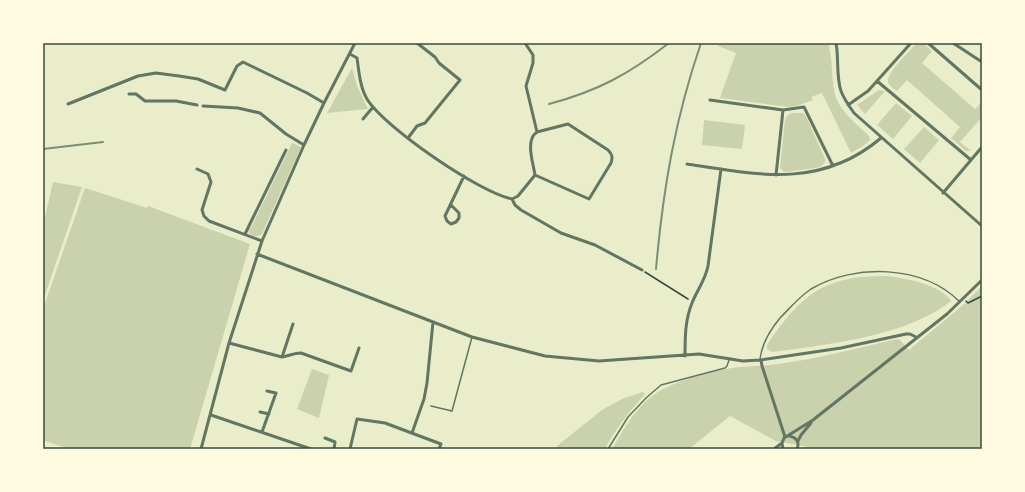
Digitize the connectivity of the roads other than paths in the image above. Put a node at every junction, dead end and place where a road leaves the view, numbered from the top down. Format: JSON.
{"nodes":[{"id":1,"x":355,"y":43,"type":"edge"},
{"id":2,"x":417,"y":43,"type":"edge"},
{"id":3,"x":525,"y":43,"type":"edge"},
{"id":4,"x":836,"y":43,"type":"edge"},
{"id":5,"x":911,"y":43,"type":"edge"},
{"id":6,"x":928,"y":43,"type":"edge"},
{"id":7,"x":953,"y":43,"type":"edge"},
{"id":8,"x":350,"y":54,"type":"junction"},
{"id":9,"x":982,"y":62,"type":"edge"},
{"id":10,"x":878,"y":81,"type":"junction"},
{"id":11,"x":982,"y":90,"type":"edge"},
{"id":12,"x":129,"y":94,"type":"dead end"},
{"id":13,"x":710,"y":100,"type":"dead end"},
{"id":14,"x":324,"y":103,"type":"junction"},
{"id":15,"x":68,"y":104,"type":"dead end"},
{"id":16,"x":197,"y":105,"type":"dead end"},
{"id":17,"x":848,"y":105,"type":"junction"},
{"id":18,"x":203,"y":106,"type":"dead end"},
{"id":19,"x":373,"y":107,"type":"junction"},
{"id":20,"x":783,"y":110,"type":"junction"},
{"id":21,"x":363,"y":119,"type":"dead end"},
{"id":22,"x":537,"y":132,"type":"junction"},
{"id":23,"x":408,"y":138,"type":"junction"},
{"id":24,"x":881,"y":138,"type":"junction"},
{"id":25,"x":304,"y":144,"type":"junction"},
{"id":26,"x":982,"y":147,"type":"edge"},
{"id":27,"x":286,"y":150,"type":"dead end"},
{"id":28,"x":971,"y":160,"type":"junction"},
{"id":29,"x":687,"y":164,"type":"dead end"},
{"id":30,"x":833,"y":166,"type":"junction"},
{"id":31,"x":197,"y":169,"type":"dead end"},
{"id":32,"x":721,"y":169,"type":"junction"},
{"id":33,"x":535,"y":175,"type":"junction"},
{"id":34,"x":464,"y":176,"type":"junction"},
{"id":35,"x":776,"y":176,"type":"junction"},
{"id":36,"x":943,"y":193,"type":"junction"},
{"id":37,"x":512,"y":199,"type":"junction"},
{"id":38,"x":451,"y":205,"type":"junction"},
{"id":39,"x":982,"y":226,"type":"edge"},
{"id":40,"x":245,"y":234,"type":"junction"},
{"id":41,"x":262,"y":241,"type":"junction"},
{"id":42,"x":257,"y":254,"type":"junction"},
{"id":43,"x":642,"y":270,"type":"road end"},
{"id":44,"x":982,"y":280,"type":"edge"},
{"id":45,"x":962,"y":300,"type":"junction"},
{"id":46,"x":433,"y":322,"type":"junction"},
{"id":47,"x":293,"y":324,"type":"dead end"},
{"id":48,"x":472,"y":336,"type":"junction"},
{"id":49,"x":916,"y":337,"type":"junction"},
{"id":50,"x":229,"y":343,"type":"junction"},
{"id":51,"x":359,"y":348,"type":"dead end"},
{"id":52,"x":685,"y":356,"type":"junction"},
{"id":53,"x":282,"y":357,"type":"junction"},
{"id":54,"x":729,"y":360,"type":"junction"},
{"id":55,"x":760,"y":360,"type":"junction"},
{"id":56,"x":267,"y":391,"type":"dead end"},
{"id":57,"x":431,"y":406,"type":"dead end"},
{"id":58,"x":260,"y":412,"type":"dead end"},
{"id":59,"x":269,"y":414,"type":"junction"},
{"id":60,"x":211,"y":415,"type":"junction"},
{"id":61,"x":814,"y":420,"type":"junction"},
{"id":62,"x":262,"y":432,"type":"junction"},
{"id":63,"x":412,"y":433,"type":"junction"},
{"id":64,"x":787,"y":437,"type":"junction"},
{"id":65,"x":325,"y":438,"type":"dead end"},
{"id":66,"x":782,"y":443,"type":"junction"},
{"id":67,"x":798,"y":443,"type":"junction"},
{"id":68,"x":201,"y":449,"type":"edge"},
{"id":69,"x":311,"y":449,"type":"edge"},
{"id":70,"x":334,"y":449,"type":"edge"},
{"id":71,"x":350,"y":449,"type":"edge"},
{"id":72,"x":440,"y":449,"type":"edge"},
{"id":73,"x":608,"y":449,"type":"edge"},
{"id":74,"x":774,"y":449,"type":"edge"},
{"id":75,"x":783,"y":449,"type":"edge"},
{"id":76,"x":797,"y":449,"type":"edge"},
{"id":77,"x":802,"y":449,"type":"edge"}],
"edges":[{"from":1,"to":8,"type":"street"},
{"from":2,"to":23,"type":"street"},
{"from":3,"to":22,"type":"street"},
{"from":4,"to":17,"type":"street"},
{"from":5,"to":10,"type":"street"},
{"from":6,"to":11,"type":"street"},
{"from":7,"to":9,"type":"street"},
{"from":8,"to":14,"type":"street"},
{"from":8,"to":19,"type":"street"},
{"from":10,"to":17,"type":"street"},
{"from":10,"to":28,"type":"street"},
{"from":12,"to":16,"type":"street"},
{"from":13,"to":20,"type":"street"},
{"from":14,"to":15,"type":"street"},
{"from":14,"to":25,"type":"street"},
{"from":17,"to":24,"type":"street"},
{"from":18,"to":25,"type":"street"},
{"from":19,"to":21,"type":"street"},
{"from":19,"to":23,"type":"street"},
{"from":20,"to":30,"type":"street"},
{"from":20,"to":35,"type":"street"},
{"from":22,"to":33,"type":"street"},
{"from":22,"to":33,"type":"street"},
{"from":23,"to":34,"type":"street"},
{"from":24,"to":30,"type":"street"},
{"from":24,"to":36,"type":"street"},
{"from":25,"to":41,"type":"street"},
{"from":26,"to":28,"type":"street"},
{"from":27,"to":40,"type":"street"},
{"from":28,"to":36,"type":"street"},
{"from":29,"to":32,"type":"street"},
{"from":30,"to":35,"type":"street"},
{"from":31,"to":40,"type":"street"},
{"from":32,"to":35,"type":"street"},
{"from":32,"to":52,"type":"street"},
{"from":33,"to":37,"type":"street"},
{"from":34,"to":37,"type":"street"},
{"from":34,"to":38,"type":"street"},
{"from":36,"to":39,"type":"street"},
{"from":37,"to":43,"type":"street"},
{"from":38,"to":38,"type":"street"},
{"from":40,"to":41,"type":"street"},
{"from":41,"to":42,"type":"street"},
{"from":42,"to":46,"type":"street"},
{"from":42,"to":50,"type":"street"},
{"from":44,"to":45,"type":"street"},
{"from":45,"to":49,"type":"street"},
{"from":45,"to":55,"type":"lane"},
{"from":46,"to":48,"type":"street"},
{"from":46,"to":63,"type":"street"},
{"from":47,"to":53,"type":"street"},
{"from":48,"to":52,"type":"street"},
{"from":48,"to":57,"type":"lane"},
{"from":49,"to":55,"type":"street"},
{"from":49,"to":61,"type":"street"},
{"from":50,"to":53,"type":"street"},
{"from":50,"to":60,"type":"street"},
{"from":51,"to":53,"type":"street"},
{"from":52,"to":54,"type":"street"},
{"from":54,"to":55,"type":"street"},
{"from":54,"to":73,"type":"lane"},
{"from":55,"to":64,"type":"street"},
{"from":56,"to":59,"type":"street"},
{"from":58,"to":59,"type":"street"},
{"from":59,"to":62,"type":"street"},
{"from":60,"to":62,"type":"street"},
{"from":60,"to":68,"type":"street"},
{"from":61,"to":64,"type":"street"},
{"from":61,"to":67,"type":"street"},
{"from":62,"to":69,"type":"street"},
{"from":63,"to":71,"type":"street"},
{"from":63,"to":72,"type":"street"},
{"from":64,"to":66,"type":"street"},
{"from":64,"to":67,"type":"street"},
{"from":65,"to":70,"type":"street"},
{"from":66,"to":74,"type":"street"},
{"from":66,"to":75,"type":"street"},
{"from":67,"to":76,"type":"street"},
{"from":67,"to":77,"type":"street"}]}
